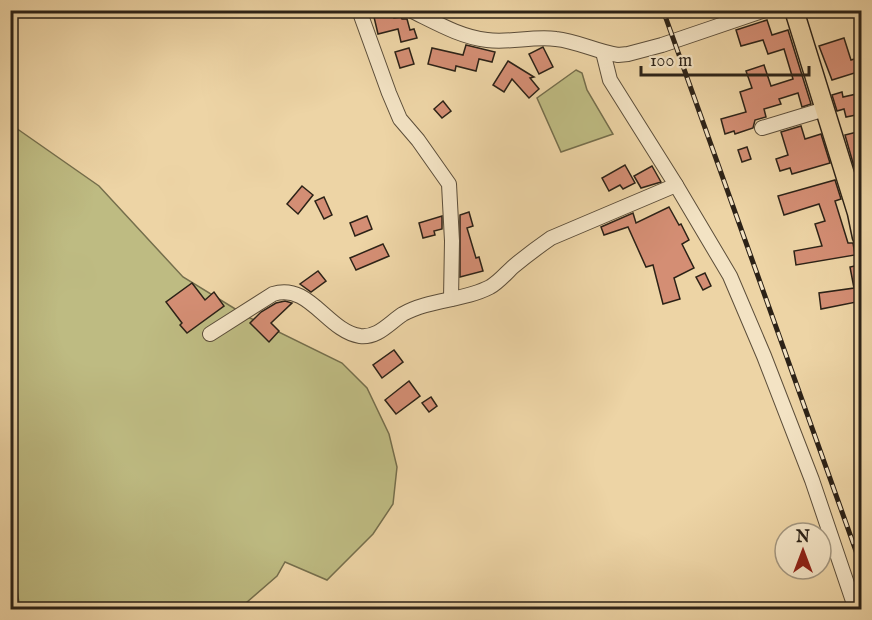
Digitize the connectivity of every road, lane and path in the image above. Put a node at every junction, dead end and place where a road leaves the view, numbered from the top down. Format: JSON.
{"nodes":[{"id":1,"x":359,"y":10,"type":"edge"},
{"id":2,"x":410,"y":10,"type":"edge"},
{"id":3,"x":765,"y":10,"type":"edge"},
{"id":4,"x":794,"y":10,"type":"edge"},
{"id":5,"x":603,"y":52,"type":"junction"},
{"id":6,"x":825,"y":109,"type":"junction"},
{"id":7,"x":762,"y":128,"type":"dead end"},
{"id":8,"x":676,"y":184,"type":"junction"},
{"id":9,"x":861,"y":237,"type":"edge"},
{"id":10,"x":451,"y":299,"type":"junction"},
{"id":11,"x":210,"y":334,"type":"dead end"},
{"id":12,"x":856,"y":609,"type":"edge"}],
"edges":[{"from":1,"to":10,"type":"street"},
{"from":2,"to":5,"type":"street"},
{"from":3,"to":5,"type":"street"},
{"from":4,"to":6,"type":"main road"},
{"from":5,"to":8,"type":"street"},
{"from":6,"to":7,"type":"street"},
{"from":6,"to":9,"type":"main road"},
{"from":8,"to":10,"type":"street"},
{"from":8,"to":12,"type":"street"},
{"from":10,"to":11,"type":"street"}]}
